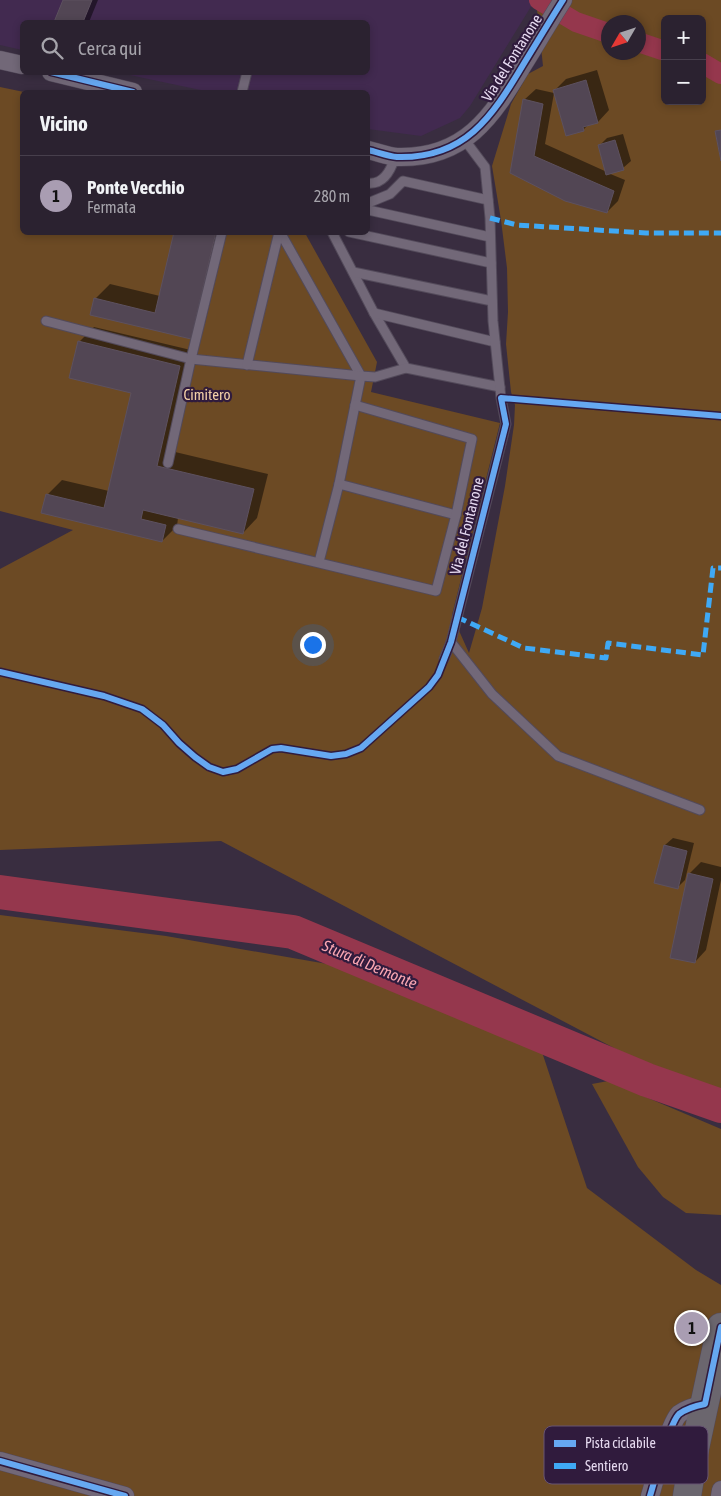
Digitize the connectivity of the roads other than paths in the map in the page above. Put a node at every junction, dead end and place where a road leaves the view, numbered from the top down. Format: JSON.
{"nodes":[{"id":1,"x":563,"y":0,"type":"edge"},
{"id":2,"x":0,"y":60,"type":"edge"},
{"id":3,"x":20,"y":65,"type":"edge"},
{"id":4,"x":63,"y":75,"type":"edge"},
{"id":5,"x":246,"y":75,"type":"edge"},
{"id":6,"x":125,"y":90,"type":"edge"},
{"id":7,"x":242,"y":90,"type":"edge"},
{"id":8,"x":464,"y":139,"type":"junction"},
{"id":9,"x":370,"y":151,"type":"edge"},
{"id":10,"x":395,"y":157,"type":"junction"},
{"id":11,"x":370,"y":183,"type":"edge"},
{"id":12,"x":488,"y":200,"type":"junction"},
{"id":13,"x":370,"y":202,"type":"edge"},
{"id":14,"x":370,"y":210,"type":"edge"},
{"id":15,"x":221,"y":235,"type":"edge"},
{"id":16,"x":279,"y":235,"type":"edge"},
{"id":17,"x":282,"y":235,"type":"edge"},
{"id":18,"x":334,"y":235,"type":"edge"},
{"id":19,"x":363,"y":235,"type":"edge"},
{"id":20,"x":490,"y":237,"type":"junction"},
{"id":21,"x":491,"y":263,"type":"junction"},
{"id":22,"x":353,"y":272,"type":"junction"},
{"id":23,"x":492,"y":301,"type":"junction"},
{"id":24,"x":374,"y":313,"type":"junction"},
{"id":25,"x":46,"y":321,"type":"dead end"},
{"id":26,"x":495,"y":342,"type":"junction"},
{"id":27,"x":191,"y":359,"type":"junction"},
{"id":28,"x":247,"y":365,"type":"junction"},
{"id":29,"x":406,"y":368,"type":"junction"},
{"id":30,"x":361,"y":376,"type":"junction"},
{"id":31,"x":500,"y":388,"type":"junction"},
{"id":32,"x":355,"y":405,"type":"junction"},
{"id":33,"x":168,"y":463,"type":"dead end"},
{"id":34,"x":339,"y":484,"type":"junction"},
{"id":35,"x":456,"y":515,"type":"junction"},
{"id":36,"x":178,"y":528,"type":"dead end"},
{"id":37,"x":319,"y":562,"type":"junction"},
{"id":38,"x":451,"y":642,"type":"junction"},
{"id":39,"x":444,"y":659,"type":"dead end"},
{"id":40,"x":700,"y":810,"type":"dead end"},
{"id":41,"x":721,"y":1327,"type":"edge"},
{"id":42,"x":711,"y":1397,"type":"edge"},
{"id":43,"x":672,"y":1426,"type":"edge"},
{"id":44,"x":702,"y":1426,"type":"edge"},
{"id":45,"x":0,"y":1461,"type":"edge"},
{"id":46,"x":654,"y":1484,"type":"edge"},
{"id":47,"x":684,"y":1484,"type":"edge"},
{"id":48,"x":721,"y":1490,"type":"edge"},
{"id":49,"x":125,"y":1496,"type":"edge"},
{"id":50,"x":650,"y":1496,"type":"edge"},
{"id":51,"x":680,"y":1496,"type":"edge"},
{"id":52,"x":720,"y":1496,"type":"edge"}],
"edges":[{"from":1,"to":8,"type":"street","name":"Via del Fontanone"},
{"from":2,"to":3,"type":"street"},
{"from":4,"to":6,"type":"street"},
{"from":5,"to":7,"type":"lane"},
{"from":8,"to":10,"type":"street","name":"Via del Fontanone"},
{"from":8,"to":12,"type":"lane","name":"Via del Fontanone"},
{"from":9,"to":10,"type":"street","name":"Via del Fontanone"},
{"from":10,"to":11,"type":"lane"},
{"from":12,"to":13,"type":"lane"},
{"from":12,"to":20,"type":"lane","name":"Via del Fontanone"},
{"from":14,"to":20,"type":"lane"},
{"from":15,"to":27,"type":"lane"},
{"from":16,"to":28,"type":"lane"},
{"from":17,"to":30,"type":"lane"},
{"from":18,"to":22,"type":"lane"},
{"from":19,"to":21,"type":"lane"},
{"from":20,"to":21,"type":"lane","name":"Via del Fontanone"},
{"from":21,"to":23,"type":"lane","name":"Via del Fontanone"},
{"from":22,"to":23,"type":"lane"},
{"from":22,"to":24,"type":"lane"},
{"from":23,"to":26,"type":"lane","name":"Via del Fontanone"},
{"from":24,"to":26,"type":"lane"},
{"from":24,"to":29,"type":"lane"},
{"from":25,"to":27,"type":"lane"},
{"from":26,"to":31,"type":"lane","name":"Via del Fontanone"},
{"from":27,"to":28,"type":"lane"},
{"from":27,"to":33,"type":"lane"},
{"from":28,"to":30,"type":"lane"},
{"from":29,"to":30,"type":"lane"},
{"from":29,"to":31,"type":"lane"},
{"from":30,"to":32,"type":"lane"},
{"from":31,"to":38,"type":"lane","name":"Via del Fontanone"},
{"from":32,"to":34,"type":"lane"},
{"from":32,"to":35,"type":"lane"},
{"from":34,"to":35,"type":"lane"},
{"from":34,"to":37,"type":"lane"},
{"from":35,"to":37,"type":"lane"},
{"from":36,"to":37,"type":"lane"},
{"from":38,"to":39,"type":"lane","name":"Via del Fontanone"},
{"from":38,"to":40,"type":"lane"},
{"from":41,"to":42,"type":"main road"},
{"from":42,"to":43,"type":"street"},
{"from":42,"to":44,"type":"main road"},
{"from":45,"to":49,"type":"street"},
{"from":46,"to":50,"type":"street"},
{"from":47,"to":51,"type":"main road"},
{"from":48,"to":52,"type":"street"}]}
